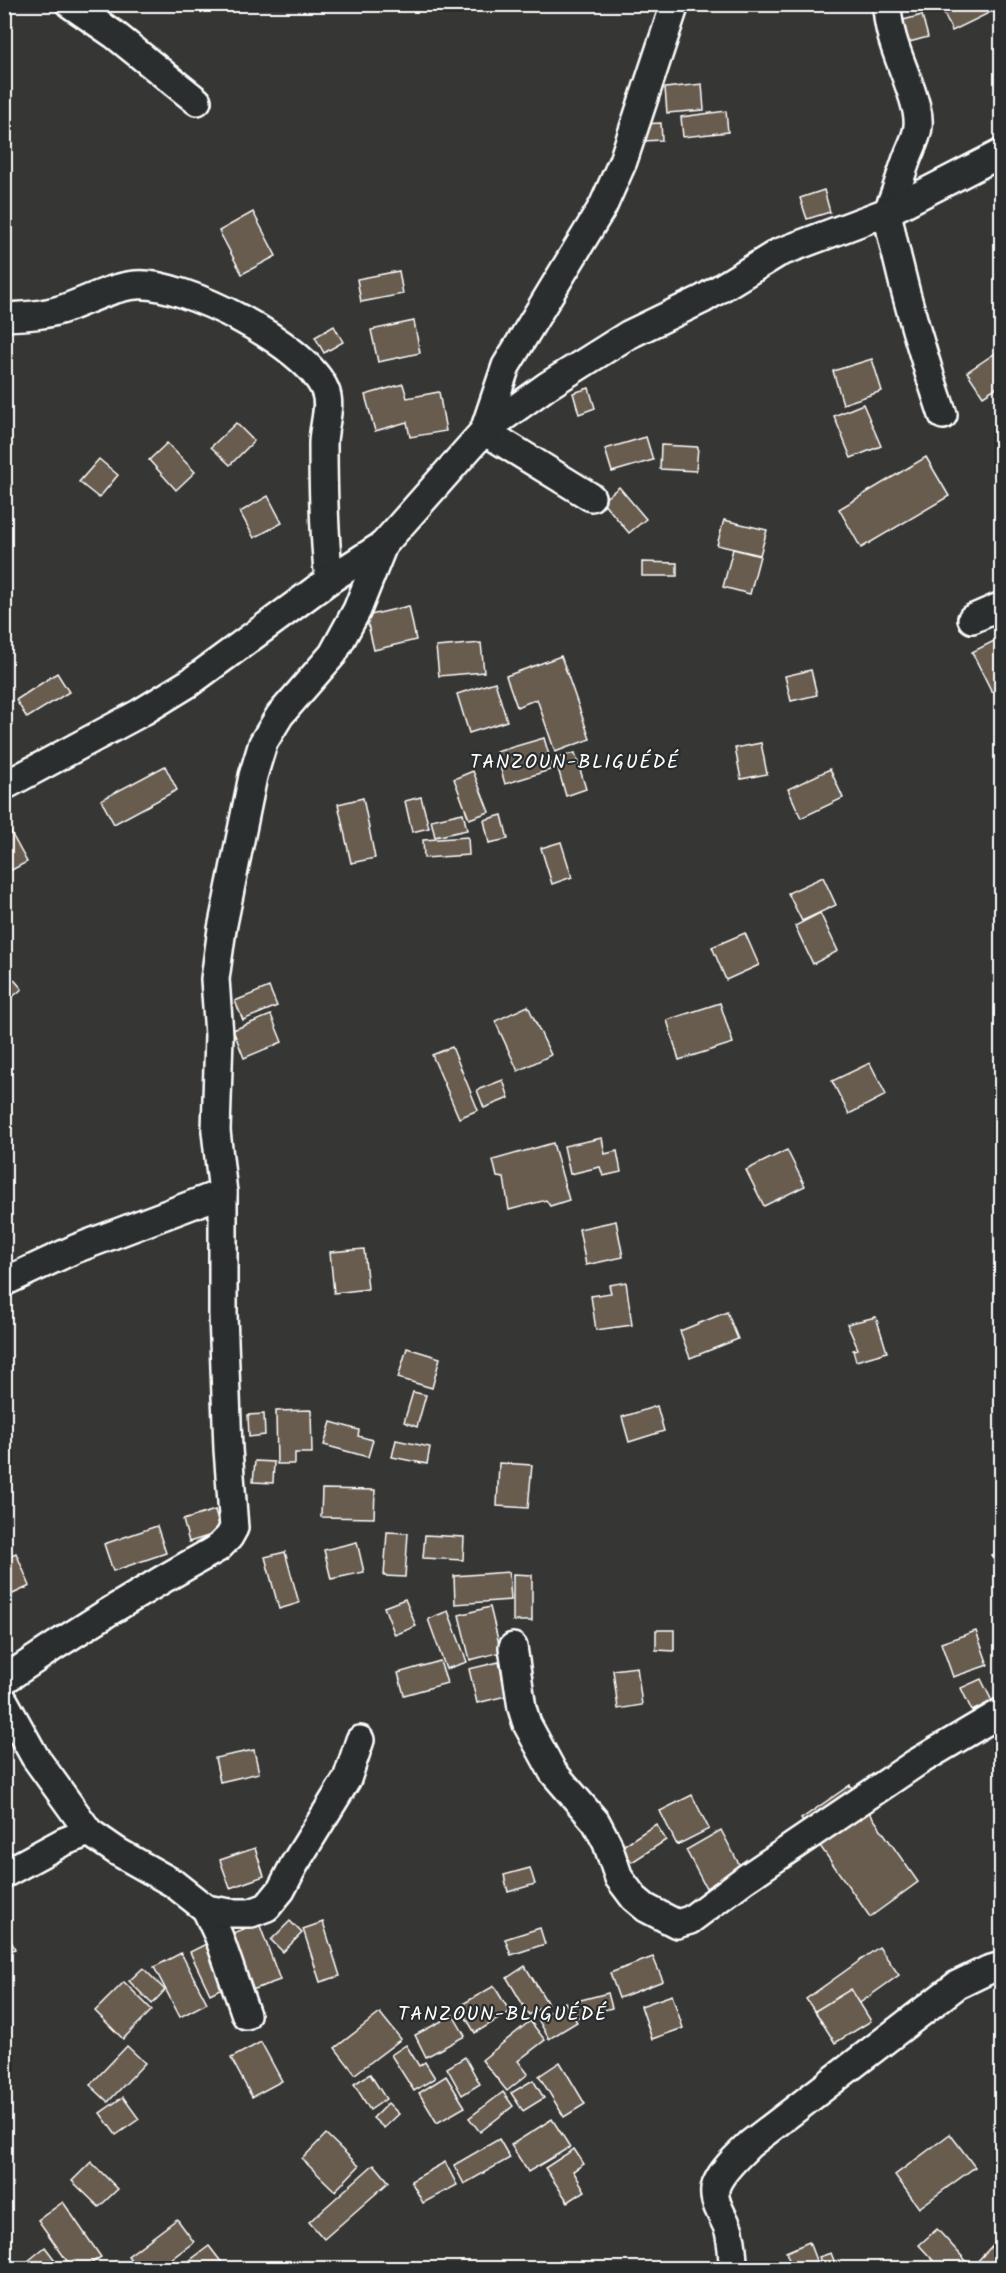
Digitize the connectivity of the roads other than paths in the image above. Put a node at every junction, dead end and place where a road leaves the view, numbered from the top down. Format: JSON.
{"nodes":[{"id":1,"x":70,"y":4,"type":"edge"},
{"id":2,"x":675,"y":4,"type":"edge"},
{"id":3,"x":887,"y":4,"type":"edge"},
{"id":4,"x":197,"y":100,"type":"dead end"},
{"id":5,"x":1002,"y":153,"type":"edge"},
{"id":6,"x":887,"y":212,"type":"junction"},
{"id":7,"x":4,"y":317,"type":"edge"},
{"id":8,"x":943,"y":415,"type":"dead end"},
{"id":9,"x":484,"y":431,"type":"junction"},
{"id":10,"x":591,"y":497,"type":"dead end"},
{"id":11,"x":383,"y":545,"type":"junction"},
{"id":12,"x":330,"y":580,"type":"junction"},
{"id":13,"x":1002,"y":606,"type":"edge"},
{"id":14,"x":972,"y":619,"type":"dead end"},
{"id":15,"x":4,"y":786,"type":"edge"},
{"id":16,"x":223,"y":1193,"type":"junction"},
{"id":17,"x":4,"y":1282,"type":"edge"},
{"id":18,"x":513,"y":1647,"type":"dead end"},
{"id":19,"x":4,"y":1680,"type":"edge"},
{"id":20,"x":4,"y":1701,"type":"edge"},
{"id":21,"x":1002,"y":1712,"type":"edge"},
{"id":22,"x":360,"y":1740,"type":"dead end"},
{"id":23,"x":89,"y":1832,"type":"junction"},
{"id":24,"x":4,"y":1874,"type":"edge"},
{"id":25,"x":206,"y":1909,"type":"junction"},
{"id":26,"x":1002,"y":1966,"type":"edge"},
{"id":27,"x":246,"y":2015,"type":"dead end"},
{"id":28,"x":733,"y":2268,"type":"edge"}],
"edges":[{"from":1,"to":4,"type":"street"},
{"from":2,"to":9,"type":"street"},
{"from":3,"to":6,"type":"street"},
{"from":5,"to":6,"type":"street"},
{"from":6,"to":8,"type":"street"},
{"from":6,"to":9,"type":"street"},
{"from":7,"to":12,"type":"street"},
{"from":9,"to":10,"type":"street"},
{"from":9,"to":11,"type":"street"},
{"from":11,"to":12,"type":"street"},
{"from":11,"to":16,"type":"street"},
{"from":12,"to":15,"type":"street"},
{"from":13,"to":14,"type":"street"},
{"from":16,"to":17,"type":"street"},
{"from":16,"to":19,"type":"street"},
{"from":18,"to":21,"type":"street"},
{"from":20,"to":23,"type":"street"},
{"from":22,"to":25,"type":"street"},
{"from":23,"to":24,"type":"street"},
{"from":23,"to":25,"type":"street"},
{"from":25,"to":27,"type":"street"},
{"from":26,"to":28,"type":"street"}]}
